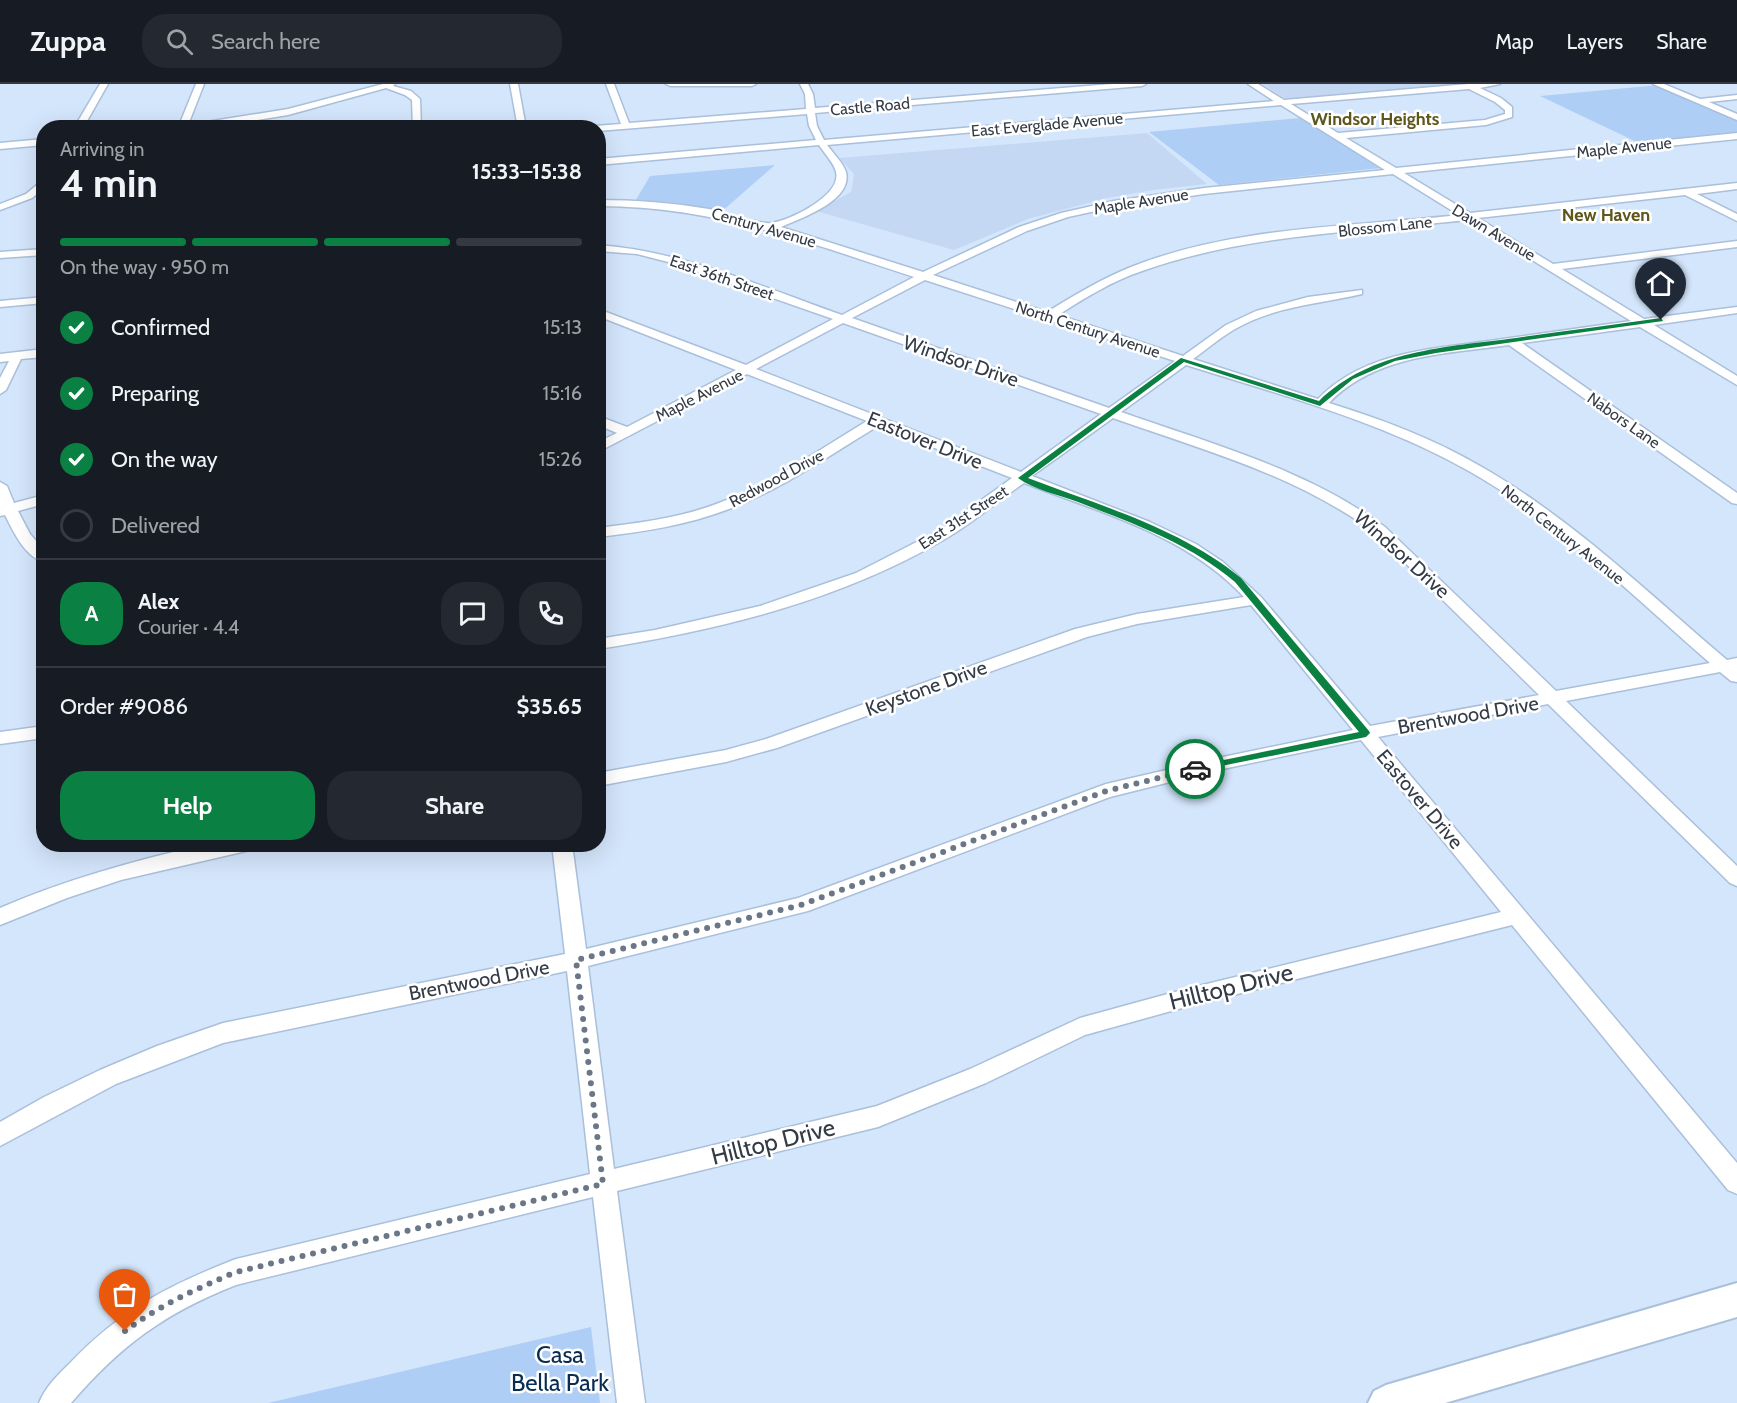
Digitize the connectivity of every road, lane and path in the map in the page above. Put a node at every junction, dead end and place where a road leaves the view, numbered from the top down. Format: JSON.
{"nodes":[{"id":1,"x":104,"y":84,"type":"edge"},
{"id":2,"x":200,"y":84,"type":"edge"},
{"id":3,"x":514,"y":84,"type":"edge"},
{"id":4,"x":610,"y":84,"type":"edge"},
{"id":5,"x":669,"y":84,"type":"edge"},
{"id":6,"x":752,"y":84,"type":"edge"},
{"id":7,"x":804,"y":84,"type":"edge"},
{"id":8,"x":1142,"y":84,"type":"edge"},
{"id":9,"x":1252,"y":84,"type":"edge"},
{"id":10,"x":1496,"y":84,"type":"edge"},
{"id":11,"x":1657,"y":84,"type":"edge"},
{"id":12,"x":389,"y":85,"type":"edge"},
{"id":13,"x":1470,"y":86,"type":"junction"},
{"id":14,"x":1737,"y":97,"type":"edge"},
{"id":15,"x":1698,"y":101,"type":"junction"},
{"id":16,"x":1283,"y":103,"type":"junction"},
{"id":17,"x":811,"y":111,"type":"junction"},
{"id":18,"x":287,"y":113,"type":"junction"},
{"id":19,"x":1737,"y":117,"type":"edge"},
{"id":20,"x":83,"y":120,"type":"edge"},
{"id":21,"x":185,"y":120,"type":"edge"},
{"id":22,"x":238,"y":120,"type":"edge"},
{"id":23,"x":285,"y":120,"type":"edge"},
{"id":24,"x":417,"y":120,"type":"edge"},
{"id":25,"x":521,"y":120,"type":"edge"},
{"id":26,"x":626,"y":126,"type":"junction"},
{"id":27,"x":606,"y":127,"type":"edge"},
{"id":28,"x":1336,"y":136,"type":"junction"},
{"id":29,"x":1737,"y":136,"type":"edge"},
{"id":30,"x":36,"y":143,"type":"edge"},
{"id":31,"x":823,"y":143,"type":"junction"},
{"id":32,"x":0,"y":146,"type":"edge"},
{"id":33,"x":606,"y":161,"type":"edge"},
{"id":34,"x":1393,"y":171,"type":"junction"},
{"id":35,"x":1737,"y":186,"type":"edge"},
{"id":36,"x":36,"y":189,"type":"edge"},
{"id":37,"x":1687,"y":192,"type":"junction"},
{"id":38,"x":606,"y":203,"type":"edge"},
{"id":39,"x":0,"y":207,"type":"edge"},
{"id":40,"x":1469,"y":216,"type":"junction"},
{"id":41,"x":1737,"y":218,"type":"edge"},
{"id":42,"x":772,"y":227,"type":"junction"},
{"id":43,"x":1737,"y":244,"type":"edge"},
{"id":44,"x":606,"y":249,"type":"edge"},
{"id":45,"x":36,"y":253,"type":"edge"},
{"id":46,"x":0,"y":255,"type":"edge"},
{"id":47,"x":1552,"y":267,"type":"junction"},
{"id":48,"x":924,"y":276,"type":"junction"},
{"id":49,"x":1358,"y":292,"type":"dead end"},
{"id":50,"x":36,"y":301,"type":"edge"},
{"id":51,"x":0,"y":304,"type":"edge"},
{"id":52,"x":1737,"y":310,"type":"edge"},
{"id":53,"x":606,"y":315,"type":"edge"},
{"id":54,"x":1048,"y":316,"type":"junction"},
{"id":55,"x":843,"y":319,"type":"junction"},
{"id":56,"x":1642,"y":322,"type":"junction"},
{"id":57,"x":1510,"y":340,"type":"junction"},
{"id":58,"x":36,"y":354,"type":"edge"},
{"id":59,"x":17,"y":356,"type":"junction"},
{"id":60,"x":0,"y":358,"type":"edge"},
{"id":61,"x":1183,"y":359,"type":"junction"},
{"id":62,"x":747,"y":370,"type":"junction"},
{"id":63,"x":1737,"y":381,"type":"edge"},
{"id":64,"x":0,"y":390,"type":"edge"},
{"id":65,"x":1320,"y":404,"type":"junction"},
{"id":66,"x":1110,"y":414,"type":"junction"},
{"id":67,"x":877,"y":421,"type":"junction"},
{"id":68,"x":606,"y":423,"type":"edge"},
{"id":69,"x":627,"y":432,"type":"junction"},
{"id":70,"x":606,"y":444,"type":"edge"},
{"id":71,"x":1022,"y":478,"type":"junction"},
{"id":72,"x":0,"y":486,"type":"edge"},
{"id":73,"x":1737,"y":500,"type":"edge"},
{"id":74,"x":36,"y":501,"type":"edge"},
{"id":75,"x":5,"y":510,"type":"edge"},
{"id":76,"x":606,"y":532,"type":"edge"},
{"id":77,"x":36,"y":550,"type":"edge"},
{"id":78,"x":1255,"y":600,"type":"junction"},
{"id":79,"x":606,"y":643,"type":"edge"},
{"id":80,"x":1733,"y":669,"type":"edge"},
{"id":81,"x":1556,"y":699,"type":"junction"},
{"id":82,"x":36,"y":733,"type":"edge"},
{"id":83,"x":1366,"y":733,"type":"junction"},
{"id":84,"x":0,"y":738,"type":"edge"},
{"id":85,"x":606,"y":778,"type":"edge"},
{"id":86,"x":209,"y":852,"type":"edge"},
{"id":87,"x":563,"y":852,"type":"edge"},
{"id":88,"x":1737,"y":878,"type":"edge"},
{"id":89,"x":1517,"y":916,"type":"junction"},
{"id":90,"x":0,"y":917,"type":"edge"},
{"id":91,"x":576,"y":960,"type":"junction"},
{"id":92,"x":0,"y":1136,"type":"edge"},
{"id":93,"x":1737,"y":1182,"type":"edge"},
{"id":94,"x":603,"y":1184,"type":"junction"},
{"id":95,"x":1737,"y":1300,"type":"edge"},
{"id":96,"x":53,"y":1403,"type":"edge"},
{"id":97,"x":631,"y":1403,"type":"edge"},
{"id":98,"x":1386,"y":1403,"type":"edge"}],
"edges":[{"from":1,"to":20,"type":"street"},
{"from":2,"to":21,"type":"street"},
{"from":3,"to":25,"type":"street"},
{"from":4,"to":26,"type":"street"},
{"from":5,"to":6,"type":"street"},
{"from":7,"to":17,"type":"street"},
{"from":8,"to":17,"type":"street","name":"Castle Road"},
{"from":9,"to":16,"type":"street","name":"Dawn Avenue"},
{"from":10,"to":13,"type":"street","name":"East Everglade Avenue"},
{"from":11,"to":15,"type":"street"},
{"from":12,"to":18,"type":"street"},
{"from":12,"to":24,"type":"street"},
{"from":13,"to":16,"type":"street","name":"East Everglade Avenue"},
{"from":13,"to":28,"type":"street"},
{"from":14,"to":15,"type":"street"},
{"from":15,"to":19,"type":"street"},
{"from":16,"to":28,"type":"street","name":"Dawn Avenue"},
{"from":16,"to":31,"type":"street","name":"East Everglade Avenue"},
{"from":17,"to":26,"type":"street","name":"Castle Road"},
{"from":17,"to":31,"type":"street"},
{"from":18,"to":22,"type":"street"},
{"from":18,"to":23,"type":"street"},
{"from":26,"to":27,"type":"street","name":"Castle Road"},
{"from":28,"to":34,"type":"street","name":"Dawn Avenue"},
{"from":29,"to":34,"type":"street","name":"Maple Avenue"},
{"from":30,"to":32,"type":"street"},
{"from":31,"to":33,"type":"street","name":"East Everglade Avenue"},
{"from":31,"to":42,"type":"street"},
{"from":34,"to":40,"type":"street","name":"Dawn Avenue"},
{"from":34,"to":48,"type":"street","name":"Maple Avenue"},
{"from":35,"to":37,"type":"street","name":"Blossom Lane"},
{"from":36,"to":39,"type":"street"},
{"from":37,"to":40,"type":"street","name":"Blossom Lane"},
{"from":37,"to":41,"type":"street"},
{"from":38,"to":42,"type":"street","name":"Century Avenue"},
{"from":40,"to":47,"type":"street","name":"Dawn Avenue"},
{"from":40,"to":54,"type":"street","name":"Blossom Lane"},
{"from":42,"to":48,"type":"street","name":"Century Avenue"},
{"from":43,"to":47,"type":"street"},
{"from":44,"to":55,"type":"street","name":"East 36th Street"},
{"from":45,"to":46,"type":"street"},
{"from":47,"to":56,"type":"street","name":"Dawn Avenue"},
{"from":48,"to":54,"type":"street","name":"North Century Avenue"},
{"from":48,"to":55,"type":"street","name":"Maple Avenue"},
{"from":49,"to":61,"type":"street","name":"East 31st Street"},
{"from":50,"to":51,"type":"street"},
{"from":52,"to":56,"type":"street"},
{"from":53,"to":62,"type":"street","name":"Eastover Drive"},
{"from":54,"to":61,"type":"street","name":"North Century Avenue"},
{"from":55,"to":62,"type":"street","name":"Maple Avenue"},
{"from":55,"to":66,"type":"street","name":"Windsor Drive"},
{"from":56,"to":57,"type":"street"},
{"from":56,"to":63,"type":"street","name":"Dawn Avenue"},
{"from":57,"to":65,"type":"street"},
{"from":57,"to":73,"type":"street","name":"Nabors Lane"},
{"from":58,"to":59,"type":"street"},
{"from":59,"to":60,"type":"street"},
{"from":59,"to":64,"type":"street"},
{"from":61,"to":65,"type":"street","name":"North Century Avenue"},
{"from":61,"to":66,"type":"street","name":"East 31st Street"},
{"from":62,"to":67,"type":"street","name":"Eastover Drive"},
{"from":62,"to":69,"type":"street","name":"Maple Avenue"},
{"from":65,"to":80,"type":"street","name":"North Century Avenue"},
{"from":66,"to":71,"type":"street","name":"East 31st Street"},
{"from":66,"to":81,"type":"street","name":"Windsor Drive"},
{"from":67,"to":71,"type":"street","name":"Eastover Drive"},
{"from":67,"to":76,"type":"street","name":"Redwood Drive"},
{"from":68,"to":69,"type":"street"},
{"from":69,"to":70,"type":"street","name":"Maple Avenue"},
{"from":71,"to":78,"type":"street","name":"Eastover Drive"},
{"from":71,"to":79,"type":"street","name":"East 31st Street"},
{"from":72,"to":75,"type":"street"},
{"from":74,"to":75,"type":"street"},
{"from":75,"to":77,"type":"street"},
{"from":78,"to":83,"type":"street","name":"Eastover Drive"},
{"from":78,"to":85,"type":"street","name":"Keystone Drive"},
{"from":80,"to":81,"type":"street","name":"Brentwood Drive"},
{"from":81,"to":83,"type":"street","name":"Brentwood Drive"},
{"from":81,"to":88,"type":"street","name":"Windsor Drive"},
{"from":82,"to":84,"type":"street"},
{"from":83,"to":89,"type":"street","name":"Eastover Drive"},
{"from":83,"to":91,"type":"street","name":"Brentwood Drive"},
{"from":86,"to":90,"type":"street"},
{"from":87,"to":91,"type":"street"},
{"from":89,"to":93,"type":"street","name":"Eastover Drive"},
{"from":89,"to":94,"type":"street","name":"Hilltop Drive"},
{"from":91,"to":92,"type":"street","name":"Brentwood Drive"},
{"from":91,"to":94,"type":"street"},
{"from":94,"to":96,"type":"street","name":"Hilltop Drive"},
{"from":94,"to":97,"type":"street"},
{"from":95,"to":98,"type":"main road"}]}
